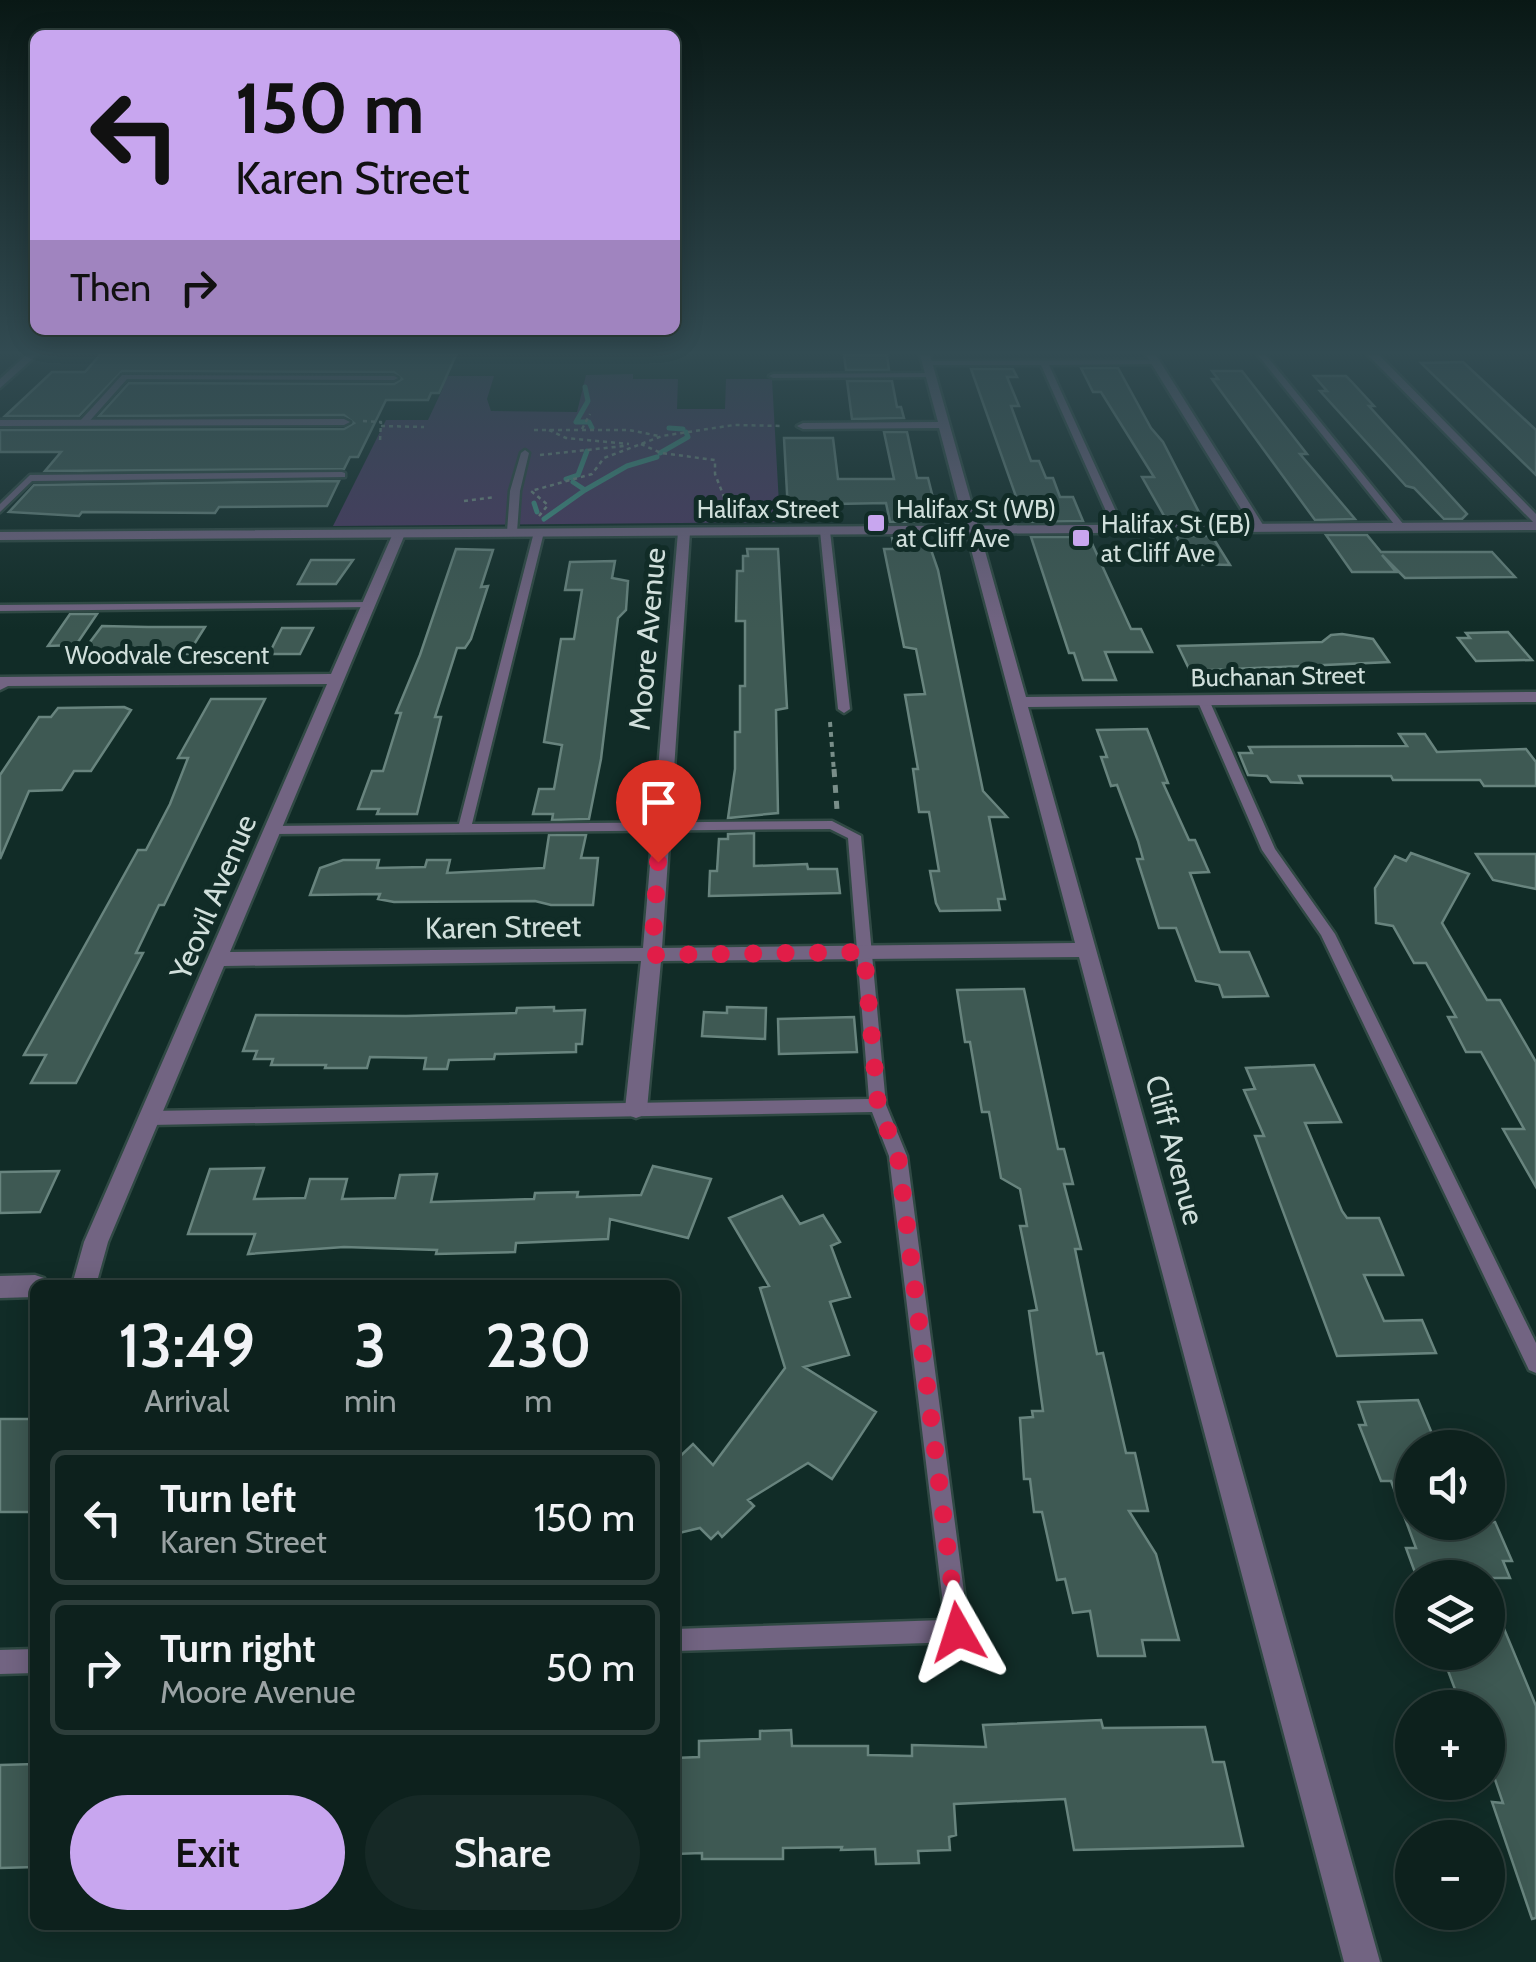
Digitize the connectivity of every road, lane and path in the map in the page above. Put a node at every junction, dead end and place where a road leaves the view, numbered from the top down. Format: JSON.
{"nodes":[{"id":1,"x":604,"y":447,"type":"edge"},
{"id":2,"x":627,"y":447,"type":"edge"},
{"id":3,"x":643,"y":447,"type":"edge"},
{"id":4,"x":951,"y":447,"type":"edge"},
{"id":5,"x":1082,"y":447,"type":"edge"},
{"id":6,"x":1208,"y":447,"type":"edge"},
{"id":7,"x":1336,"y":447,"type":"edge"},
{"id":8,"x":1461,"y":447,"type":"edge"},
{"id":9,"x":524,"y":454,"type":"joint"},
{"id":10,"x":342,"y":475,"type":"dead end"},
{"id":11,"x":516,"y":488,"type":"junction"},
{"id":12,"x":464,"y":502,"type":"dead end"},
{"id":13,"x":0,"y":508,"type":"edge"},
{"id":14,"x":733,"y":519,"type":"dead end"},
{"id":15,"x":1536,"y":523,"type":"edge"},
{"id":16,"x":1401,"y":527,"type":"junction"},
{"id":17,"x":1259,"y":528,"type":"junction"},
{"id":18,"x":535,"y":529,"type":"junction"},
{"id":19,"x":1119,"y":529,"type":"junction"},
{"id":20,"x":973,"y":530,"type":"junction"},
{"id":21,"x":512,"y":532,"type":"junction"},
{"id":22,"x":684,"y":532,"type":"junction"},
{"id":23,"x":826,"y":532,"type":"junction"},
{"id":24,"x":398,"y":534,"type":"junction"},
{"id":25,"x":0,"y":536,"type":"edge"},
{"id":26,"x":368,"y":605,"type":"junction"},
{"id":27,"x":0,"y":608,"type":"edge"},
{"id":28,"x":336,"y":680,"type":"junction"},
{"id":29,"x":0,"y":686,"type":"edge"},
{"id":30,"x":1536,"y":698,"type":"edge"},
{"id":31,"x":1020,"y":702,"type":"junction"},
{"id":32,"x":1204,"y":702,"type":"junction"},
{"id":33,"x":844,"y":708,"type":"joint"},
{"id":34,"x":832,"y":825,"type":"junction"},
{"id":35,"x":660,"y":826,"type":"junction"},
{"id":36,"x":464,"y":827,"type":"junction"},
{"id":37,"x":274,"y":830,"type":"junction"},
{"id":38,"x":1088,"y":950,"type":"junction"},
{"id":39,"x":864,"y":952,"type":"junction"},
{"id":40,"x":652,"y":955,"type":"junction"},
{"id":41,"x":220,"y":959,"type":"junction"},
{"id":42,"x":878,"y":1105,"type":"junction"},
{"id":43,"x":636,"y":1110,"type":"junction"},
{"id":44,"x":150,"y":1118,"type":"junction"},
{"id":45,"x":85,"y":1280,"type":"edge"},
{"id":46,"x":30,"y":1286,"type":"edge"},
{"id":47,"x":0,"y":1287,"type":"edge"},
{"id":48,"x":1536,"y":1364,"type":"edge"},
{"id":49,"x":680,"y":1640,"type":"edge"},
{"id":50,"x":30,"y":1661,"type":"edge"},
{"id":51,"x":0,"y":1662,"type":"edge"},
{"id":52,"x":1362,"y":1962,"type":"edge"}],
"edges":[{"from":1,"to":9,"type":"path"},
{"from":2,"to":18,"type":"path"},
{"from":3,"to":14,"type":"path"},
{"from":4,"to":20,"type":"street","name":"Cliff Avenue"},
{"from":5,"to":19,"type":"lane"},
{"from":6,"to":17,"type":"street"},
{"from":7,"to":16,"type":"lane"},
{"from":8,"to":15,"type":"street"},
{"from":9,"to":11,"type":"lane"},
{"from":10,"to":13,"type":"lane"},
{"from":11,"to":12,"type":"path"},
{"from":11,"to":21,"type":"lane"},
{"from":15,"to":16,"type":"street","name":"Halifax Street"},
{"from":16,"to":17,"type":"street","name":"Halifax Street"},
{"from":17,"to":19,"type":"street","name":"Halifax Street"},
{"from":18,"to":21,"type":"street","name":"Halifax Street"},
{"from":18,"to":22,"type":"street","name":"Halifax Street"},
{"from":18,"to":36,"type":"lane"},
{"from":19,"to":20,"type":"street","name":"Halifax Street"},
{"from":20,"to":23,"type":"street","name":"Halifax Street"},
{"from":20,"to":31,"type":"street","name":"Cliff Avenue"},
{"from":21,"to":24,"type":"street","name":"Halifax Street"},
{"from":22,"to":23,"type":"street","name":"Halifax Street"},
{"from":22,"to":35,"type":"street","name":"Moore Avenue"},
{"from":23,"to":33,"type":"lane"},
{"from":24,"to":25,"type":"street","name":"Halifax Street"},
{"from":24,"to":26,"type":"street","name":"Yeovil Avenue"},
{"from":26,"to":27,"type":"lane"},
{"from":26,"to":28,"type":"street","name":"Yeovil Avenue"},
{"from":28,"to":29,"type":"street","name":"Woodvale Crescent"},
{"from":28,"to":37,"type":"street","name":"Yeovil Avenue"},
{"from":30,"to":32,"type":"street","name":"Buchanan Street"},
{"from":31,"to":32,"type":"street","name":"Buchanan Street"},
{"from":31,"to":38,"type":"street","name":"Cliff Avenue"},
{"from":32,"to":48,"type":"lane"},
{"from":33,"to":34,"type":"path"},
{"from":34,"to":35,"type":"lane"},
{"from":34,"to":39,"type":"lane"},
{"from":35,"to":36,"type":"lane"},
{"from":35,"to":40,"type":"street","name":"Moore Avenue"},
{"from":36,"to":37,"type":"lane"},
{"from":37,"to":41,"type":"street","name":"Yeovil Avenue"},
{"from":38,"to":39,"type":"street","name":"Karen Street"},
{"from":38,"to":52,"type":"street","name":"Cliff Avenue"},
{"from":39,"to":40,"type":"street","name":"Karen Street"},
{"from":39,"to":42,"type":"lane"},
{"from":40,"to":41,"type":"street","name":"Karen Street"},
{"from":40,"to":43,"type":"street","name":"Moore Avenue"},
{"from":41,"to":44,"type":"street","name":"Yeovil Avenue"},
{"from":42,"to":43,"type":"lane"},
{"from":42,"to":49,"type":"lane"},
{"from":43,"to":44,"type":"lane"},
{"from":44,"to":45,"type":"street","name":"Yeovil Avenue"},
{"from":46,"to":47,"type":"street"},
{"from":50,"to":51,"type":"lane"}]}
